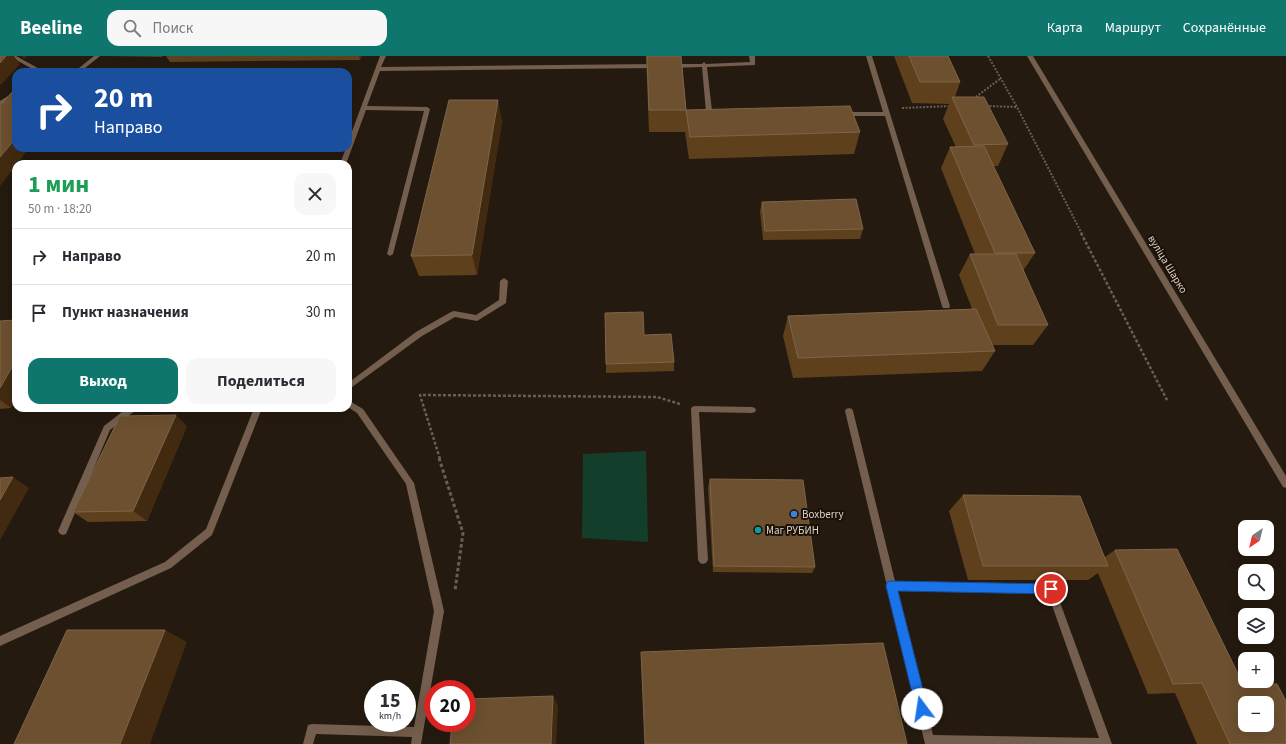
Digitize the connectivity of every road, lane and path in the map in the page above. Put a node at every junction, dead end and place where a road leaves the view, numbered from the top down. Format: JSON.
{"nodes":[{"id":1,"x":12,"y":56,"type":"edge"},
{"id":2,"x":97,"y":56,"type":"edge"},
{"id":3,"x":383,"y":56,"type":"edge"},
{"id":4,"x":752,"y":56,"type":"edge"},
{"id":5,"x":869,"y":56,"type":"edge"},
{"id":6,"x":988,"y":56,"type":"edge"},
{"id":7,"x":1030,"y":56,"type":"edge"},
{"id":8,"x":704,"y":64,"type":"junction"},
{"id":9,"x":660,"y":66,"type":"edge"},
{"id":10,"x":667,"y":66,"type":"edge"},
{"id":11,"x":34,"y":68,"type":"edge"},
{"id":12,"x":82,"y":68,"type":"edge"},
{"id":13,"x":378,"y":69,"type":"junction"},
{"id":14,"x":1000,"y":78,"type":"junction"},
{"id":15,"x":12,"y":96,"type":"edge"},
{"id":16,"x":970,"y":102,"type":"edge"},
{"id":17,"x":0,"y":103,"type":"edge"},
{"id":18,"x":956,"y":106,"type":"edge"},
{"id":19,"x":979,"y":106,"type":"edge"},
{"id":20,"x":1017,"y":106,"type":"junction"},
{"id":21,"x":363,"y":108,"type":"junction"},
{"id":22,"x":886,"y":111,"type":"junction"},
{"id":23,"x":724,"y":113,"type":"edge"},
{"id":24,"x":840,"y":114,"type":"edge"},
{"id":25,"x":352,"y":131,"type":"edge"},
{"id":26,"x":390,"y":254,"type":"dead end"},
{"id":27,"x":504,"y":281,"type":"dead end"},
{"id":28,"x":946,"y":306,"type":"dead end"},
{"id":29,"x":352,"y":384,"type":"edge"},
{"id":30,"x":1168,"y":402,"type":"dead end"},
{"id":31,"x":352,"y":406,"type":"edge"},
{"id":32,"x":695,"y":409,"type":"junction"},
{"id":33,"x":752,"y":410,"type":"dead end"},
{"id":34,"x":849,"y":411,"type":"dead end"},
{"id":35,"x":128,"y":412,"type":"edge"},
{"id":36,"x":256,"y":412,"type":"edge"},
{"id":37,"x":1286,"y":484,"type":"edge"},
{"id":38,"x":63,"y":531,"type":"dead end"},
{"id":39,"x":703,"y":560,"type":"dead end"},
{"id":40,"x":891,"y":586,"type":"junction"},
{"id":41,"x":454,"y":595,"type":"dead end"},
{"id":42,"x":0,"y":641,"type":"edge"},
{"id":43,"x":418,"y":732,"type":"junction"},
{"id":44,"x":930,"y":742,"type":"edge"},
{"id":45,"x":1106,"y":743,"type":"edge"},
{"id":46,"x":308,"y":744,"type":"edge"},
{"id":47,"x":416,"y":744,"type":"edge"}],
"edges":[{"from":1,"to":11,"type":"street"},
{"from":2,"to":12,"type":"street"},
{"from":3,"to":13,"type":"street"},
{"from":4,"to":8,"type":"street"},
{"from":5,"to":22,"type":"street"},
{"from":6,"to":14,"type":"path"},
{"from":7,"to":37,"type":"street","name":"вуліца Шарко"},
{"from":8,"to":10,"type":"street"},
{"from":8,"to":23,"type":"street"},
{"from":9,"to":13,"type":"street"},
{"from":13,"to":21,"type":"street"},
{"from":14,"to":16,"type":"path"},
{"from":14,"to":20,"type":"path"},
{"from":15,"to":17,"type":"street"},
{"from":18,"to":22,"type":"path"},
{"from":19,"to":20,"type":"path"},
{"from":20,"to":30,"type":"path"},
{"from":21,"to":25,"type":"street"},
{"from":21,"to":26,"type":"street"},
{"from":22,"to":24,"type":"street"},
{"from":22,"to":28,"type":"street"},
{"from":27,"to":29,"type":"street"},
{"from":31,"to":43,"type":"street"},
{"from":32,"to":33,"type":"street"},
{"from":32,"to":39,"type":"street"},
{"from":32,"to":41,"type":"path"},
{"from":34,"to":40,"type":"street"},
{"from":35,"to":38,"type":"street"},
{"from":36,"to":42,"type":"street"},
{"from":40,"to":44,"type":"street"},
{"from":40,"to":45,"type":"street"},
{"from":43,"to":46,"type":"street"},
{"from":43,"to":47,"type":"street"},
{"from":44,"to":45,"type":"street"}]}
